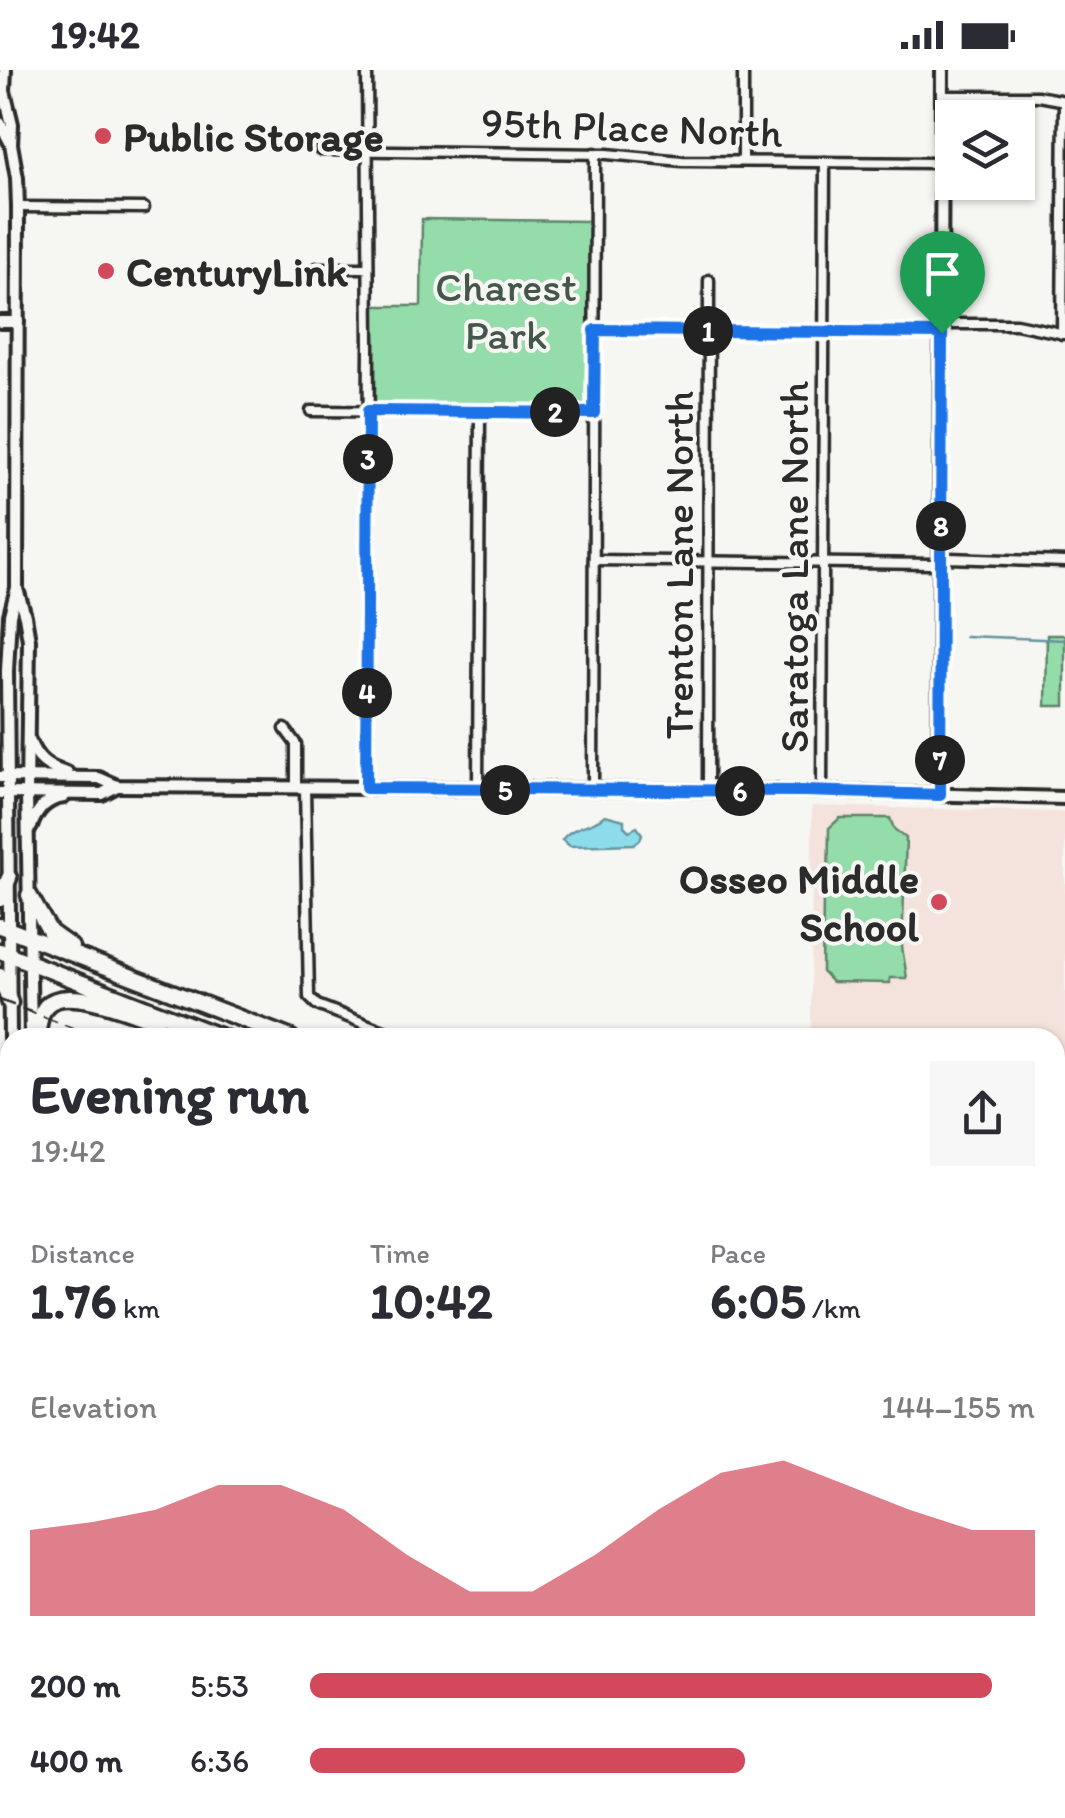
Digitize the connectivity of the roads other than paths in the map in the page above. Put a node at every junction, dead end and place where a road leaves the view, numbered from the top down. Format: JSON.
{"nodes":[{"id":1,"x":5,"y":70,"type":"edge"},
{"id":2,"x":367,"y":70,"type":"edge"},
{"id":3,"x":743,"y":70,"type":"edge"},
{"id":4,"x":942,"y":70,"type":"edge"},
{"id":5,"x":942,"y":96,"type":"junction"},
{"id":6,"x":942,"y":100,"type":"edge"},
{"id":7,"x":1065,"y":101,"type":"edge"},
{"id":8,"x":0,"y":123,"type":"edge"},
{"id":9,"x":11,"y":144,"type":"junction"},
{"id":10,"x":320,"y":150,"type":"dead end"},
{"id":11,"x":366,"y":151,"type":"junction"},
{"id":12,"x":595,"y":154,"type":"junction"},
{"id":13,"x":744,"y":162,"type":"junction"},
{"id":14,"x":824,"y":162,"type":"junction"},
{"id":15,"x":935,"y":163,"type":"edge"},
{"id":16,"x":942,"y":200,"type":"edge"},
{"id":17,"x":18,"y":206,"type":"junction"},
{"id":18,"x":144,"y":208,"type":"dead end"},
{"id":19,"x":316,"y":268,"type":"dead end"},
{"id":20,"x":366,"y":268,"type":"junction"},
{"id":21,"x":709,"y":280,"type":"dead end"},
{"id":22,"x":0,"y":322,"type":"edge"},
{"id":23,"x":18,"y":322,"type":"junction"},
{"id":24,"x":942,"y":329,"type":"junction"},
{"id":25,"x":595,"y":330,"type":"junction"},
{"id":26,"x":708,"y":331,"type":"junction"},
{"id":27,"x":824,"y":332,"type":"junction"},
{"id":28,"x":1064,"y":334,"type":"edge"},
{"id":29,"x":311,"y":410,"type":"dead end"},
{"id":30,"x":368,"y":411,"type":"junction"},
{"id":31,"x":480,"y":411,"type":"junction"},
{"id":32,"x":594,"y":413,"type":"junction"},
{"id":33,"x":594,"y":560,"type":"junction"},
{"id":34,"x":708,"y":561,"type":"junction"},
{"id":35,"x":940,"y":561,"type":"junction"},
{"id":36,"x":823,"y":562,"type":"junction"},
{"id":37,"x":1065,"y":562,"type":"edge"},
{"id":38,"x":17,"y":588,"type":"junction"},
{"id":39,"x":7,"y":671,"type":"junction"},
{"id":40,"x":285,"y":729,"type":"dead end"},
{"id":41,"x":28,"y":736,"type":"junction"},
{"id":42,"x":0,"y":746,"type":"edge"},
{"id":43,"x":4,"y":777,"type":"edge"},
{"id":44,"x":28,"y":777,"type":"junction"},
{"id":45,"x":87,"y":778,"type":"junction"},
{"id":46,"x":117,"y":786,"type":"junction"},
{"id":47,"x":300,"y":788,"type":"junction"},
{"id":48,"x":366,"y":788,"type":"junction"},
{"id":49,"x":478,"y":790,"type":"junction"},
{"id":50,"x":593,"y":790,"type":"junction"},
{"id":51,"x":708,"y":790,"type":"junction"},
{"id":52,"x":822,"y":792,"type":"junction"},
{"id":53,"x":4,"y":793,"type":"edge"},
{"id":54,"x":28,"y":793,"type":"junction"},
{"id":55,"x":76,"y":794,"type":"junction"},
{"id":56,"x":940,"y":795,"type":"junction"},
{"id":57,"x":1065,"y":798,"type":"edge"},
{"id":58,"x":0,"y":814,"type":"edge"},
{"id":59,"x":28,"y":838,"type":"junction"},
{"id":60,"x":8,"y":840,"type":"junction"},
{"id":61,"x":9,"y":878,"type":"junction"},
{"id":62,"x":30,"y":895,"type":"junction"},
{"id":63,"x":0,"y":899,"type":"edge"},
{"id":64,"x":5,"y":928,"type":"edge"},
{"id":65,"x":30,"y":938,"type":"junction"},
{"id":66,"x":5,"y":954,"type":"edge"},
{"id":67,"x":30,"y":963,"type":"junction"},
{"id":68,"x":0,"y":976,"type":"edge"},
{"id":69,"x":154,"y":984,"type":"junction"},
{"id":70,"x":10,"y":1004,"type":"junction"},
{"id":71,"x":10,"y":1028,"type":"edge"},
{"id":72,"x":32,"y":1028,"type":"edge"},
{"id":73,"x":37,"y":1028,"type":"edge"},
{"id":74,"x":187,"y":1028,"type":"edge"},
{"id":75,"x":198,"y":1028,"type":"edge"},
{"id":76,"x":265,"y":1028,"type":"edge"},
{"id":77,"x":376,"y":1028,"type":"edge"}],
"edges":[{"from":1,"to":9,"type":"street"},
{"from":2,"to":11,"type":"street"},
{"from":3,"to":13,"type":"street"},
{"from":4,"to":5,"type":"street"},
{"from":5,"to":6,"type":"street"},
{"from":5,"to":7,"type":"street"},
{"from":7,"to":28,"type":"street"},
{"from":8,"to":9,"type":"street"},
{"from":9,"to":17,"type":"street"},
{"from":10,"to":11,"type":"street","name":"95th Place North"},
{"from":11,"to":12,"type":"street","name":"95th Place North"},
{"from":11,"to":20,"type":"street"},
{"from":12,"to":13,"type":"street","name":"95th Place North"},
{"from":12,"to":25,"type":"street"},
{"from":13,"to":14,"type":"street","name":"95th Place North"},
{"from":14,"to":15,"type":"street","name":"95th Place North"},
{"from":14,"to":27,"type":"street","name":"Saratoga Lane North"},
{"from":16,"to":24,"type":"street"},
{"from":17,"to":18,"type":"street"},
{"from":17,"to":23,"type":"street"},
{"from":19,"to":20,"type":"street"},
{"from":20,"to":30,"type":"street"},
{"from":21,"to":26,"type":"street","name":"Trenton Lane North"},
{"from":22,"to":23,"type":"street"},
{"from":23,"to":38,"type":"street"},
{"from":24,"to":27,"type":"street"},
{"from":24,"to":28,"type":"street"},
{"from":24,"to":35,"type":"street"},
{"from":25,"to":26,"type":"street"},
{"from":25,"to":32,"type":"street"},
{"from":26,"to":27,"type":"street"},
{"from":26,"to":34,"type":"street","name":"Trenton Lane North"},
{"from":27,"to":36,"type":"street","name":"Saratoga Lane North"},
{"from":29,"to":30,"type":"street"},
{"from":30,"to":31,"type":"street"},
{"from":30,"to":48,"type":"street"},
{"from":31,"to":32,"type":"street"},
{"from":31,"to":49,"type":"street"},
{"from":32,"to":33,"type":"street"},
{"from":33,"to":34,"type":"street"},
{"from":33,"to":50,"type":"street"},
{"from":34,"to":36,"type":"street"},
{"from":34,"to":51,"type":"street","name":"Trenton Lane North"},
{"from":35,"to":36,"type":"street"},
{"from":35,"to":37,"type":"street"},
{"from":35,"to":56,"type":"street"},
{"from":36,"to":52,"type":"street","name":"Saratoga Lane North"},
{"from":38,"to":39,"type":"street"},
{"from":38,"to":41,"type":"street"},
{"from":39,"to":42,"type":"street"},
{"from":39,"to":43,"type":"street"},
{"from":40,"to":47,"type":"street"},
{"from":41,"to":44,"type":"street"},
{"from":41,"to":45,"type":"street"},
{"from":43,"to":44,"type":"street"},
{"from":43,"to":53,"type":"street"},
{"from":44,"to":45,"type":"street"},
{"from":44,"to":54,"type":"street"},
{"from":45,"to":46,"type":"street"},
{"from":46,"to":47,"type":"street"},
{"from":46,"to":55,"type":"street"},
{"from":47,"to":48,"type":"street"},
{"from":47,"to":77,"type":"street"},
{"from":48,"to":49,"type":"street"},
{"from":49,"to":50,"type":"street"},
{"from":50,"to":51,"type":"street"},
{"from":51,"to":52,"type":"street"},
{"from":52,"to":56,"type":"street"},
{"from":53,"to":54,"type":"street"},
{"from":53,"to":60,"type":"street"},
{"from":54,"to":55,"type":"street"},
{"from":54,"to":59,"type":"street"},
{"from":55,"to":59,"type":"street"},
{"from":56,"to":57,"type":"street"},
{"from":58,"to":60,"type":"street"},
{"from":59,"to":62,"type":"street"},
{"from":60,"to":61,"type":"street"},
{"from":61,"to":63,"type":"highway"},
{"from":61,"to":64,"type":"street"},
{"from":62,"to":65,"type":"street"},
{"from":62,"to":69,"type":"highway"},
{"from":64,"to":65,"type":"highway"},
{"from":64,"to":66,"type":"street"},
{"from":65,"to":67,"type":"street"},
{"from":65,"to":69,"type":"highway"},
{"from":66,"to":67,"type":"highway"},
{"from":66,"to":70,"type":"street"},
{"from":67,"to":72,"type":"street"},
{"from":67,"to":75,"type":"highway"},
{"from":68,"to":70,"type":"highway"},
{"from":69,"to":76,"type":"highway"},
{"from":70,"to":71,"type":"street"},
{"from":73,"to":74,"type":"highway"}]}
